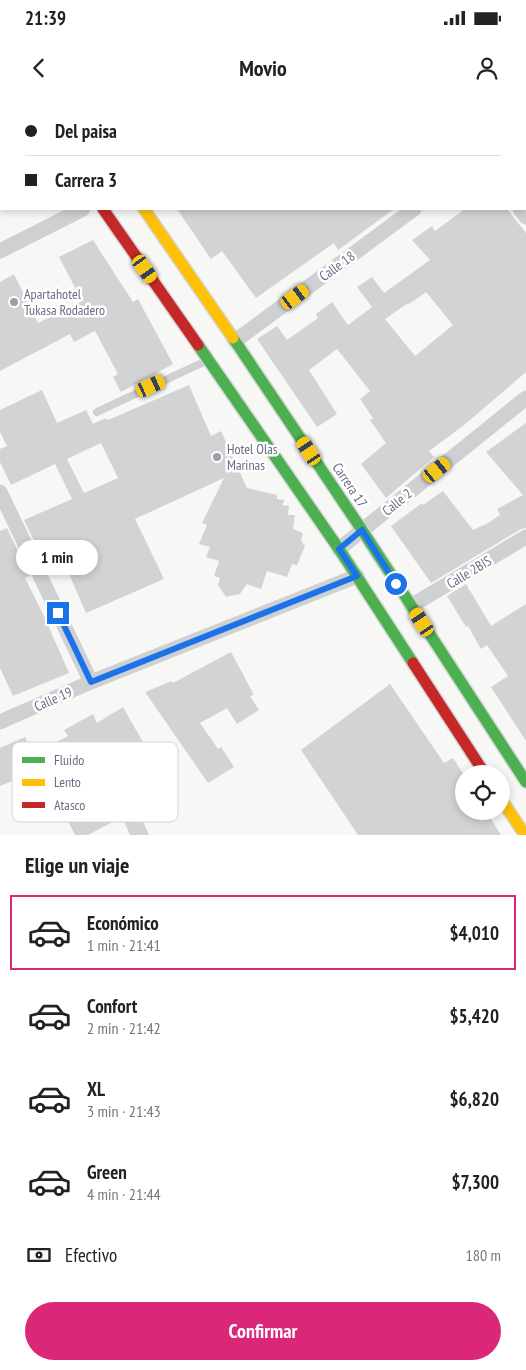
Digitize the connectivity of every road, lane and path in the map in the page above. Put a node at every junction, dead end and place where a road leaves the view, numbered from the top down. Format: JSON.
{"nodes":[{"id":1,"x":81,"y":210,"type":"edge"},
{"id":2,"x":104,"y":210,"type":"edge"},
{"id":3,"x":145,"y":210,"type":"edge"},
{"id":4,"x":413,"y":210,"type":"edge"},
{"id":5,"x":0,"y":251,"type":"edge"},
{"id":6,"x":235,"y":340,"type":"junction"},
{"id":7,"x":208,"y":360,"type":"junction"},
{"id":8,"x":526,"y":398,"type":"edge"},
{"id":9,"x":97,"y":412,"type":"dead end"},
{"id":10,"x":0,"y":492,"type":"edge"},
{"id":11,"x":362,"y":530,"type":"junction"},
{"id":12,"x":526,"y":537,"type":"edge"},
{"id":13,"x":339,"y":549,"type":"junction"},
{"id":14,"x":357,"y":576,"type":"junction"},
{"id":15,"x":411,"y":606,"type":"junction"},
{"id":16,"x":91,"y":682,"type":"junction"},
{"id":17,"x":0,"y":722,"type":"edge"},
{"id":18,"x":479,"y":765,"type":"edge"},
{"id":19,"x":526,"y":782,"type":"edge"},
{"id":20,"x":510,"y":812,"type":"edge"},
{"id":21,"x":525,"y":835,"type":"edge"}],
"edges":[{"from":1,"to":5,"type":"street"},
{"from":2,"to":7,"type":"main road"},
{"from":3,"to":6,"type":"main road","name":"Carrera 17"},
{"from":4,"to":6,"type":"street","name":"Calle 18"},
{"from":6,"to":11,"type":"main road","name":"Carrera 17"},
{"from":7,"to":9,"type":"lane"},
{"from":7,"to":13,"type":"main road"},
{"from":8,"to":11,"type":"street","name":"Calle 2"},
{"from":10,"to":16,"type":"street"},
{"from":11,"to":13,"type":"street","name":"Calle 2"},
{"from":11,"to":15,"type":"main road","name":"Carrera 17"},
{"from":12,"to":15,"type":"street","name":"Calle 2BIS"},
{"from":13,"to":14,"type":"main road"},
{"from":14,"to":16,"type":"street","name":"Calle 19"},
{"from":14,"to":18,"type":"main road"},
{"from":15,"to":19,"type":"main road","name":"Carrera 17"},
{"from":16,"to":17,"type":"street","name":"Calle 19"},
{"from":20,"to":21,"type":"main road"}]}
